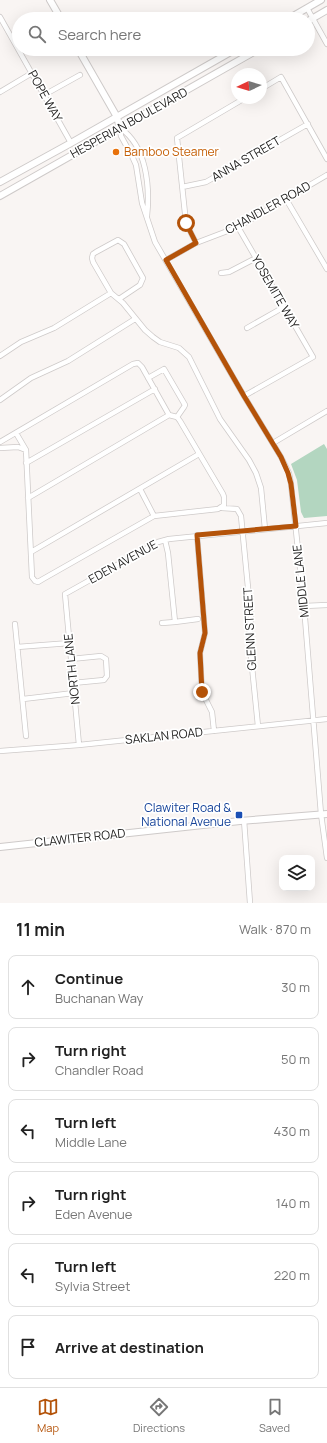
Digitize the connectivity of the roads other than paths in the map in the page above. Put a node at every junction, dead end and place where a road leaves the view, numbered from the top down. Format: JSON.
{"nodes":[{"id":1,"x":50,"y":0,"type":"edge"},
{"id":2,"x":321,"y":0,"type":"edge"},
{"id":3,"x":307,"y":8,"type":"junction"},
{"id":4,"x":327,"y":10,"type":"edge"},
{"id":5,"x":57,"y":12,"type":"edge"},
{"id":6,"x":300,"y":12,"type":"edge"},
{"id":7,"x":308,"y":12,"type":"edge"},
{"id":8,"x":315,"y":16,"type":"edge"},
{"id":9,"x":0,"y":17,"type":"edge"},
{"id":10,"x":315,"y":26,"type":"edge"},
{"id":11,"x":12,"y":38,"type":"edge"},
{"id":12,"x":327,"y":44,"type":"edge"},
{"id":13,"x":22,"y":56,"type":"edge"},
{"id":14,"x":82,"y":56,"type":"edge"},
{"id":15,"x":224,"y":56,"type":"edge"},
{"id":16,"x":247,"y":56,"type":"edge"},
{"id":17,"x":32,"y":73,"type":"junction"},
{"id":18,"x":80,"y":75,"type":"dead end"},
{"id":19,"x":267,"y":85,"type":"edge"},
{"id":20,"x":0,"y":92,"type":"edge"},
{"id":21,"x":44,"y":95,"type":"junction"},
{"id":22,"x":235,"y":104,"type":"edge"},
{"id":23,"x":117,"y":117,"type":"junction"},
{"id":24,"x":308,"y":124,"type":"junction"},
{"id":25,"x":120,"y":128,"type":"junction"},
{"id":26,"x":71,"y":143,"type":"junction"},
{"id":27,"x":327,"y":159,"type":"edge"},
{"id":28,"x":327,"y":175,"type":"edge"},
{"id":29,"x":0,"y":182,"type":"edge"},
{"id":30,"x":182,"y":187,"type":"junction"},
{"id":31,"x":0,"y":196,"type":"edge"},
{"id":32,"x":286,"y":199,"type":"junction"},
{"id":33,"x":147,"y":217,"type":"junction"},
{"id":34,"x":238,"y":227,"type":"junction"},
{"id":35,"x":196,"y":243,"type":"junction"},
{"id":36,"x":256,"y":258,"type":"junction"},
{"id":37,"x":166,"y":260,"type":"junction"},
{"id":38,"x":327,"y":270,"type":"edge"},
{"id":39,"x":221,"y":273,"type":"dead end"},
{"id":40,"x":111,"y":293,"type":"junction"},
{"id":41,"x":119,"y":299,"type":"junction"},
{"id":42,"x":284,"y":307,"type":"junction"},
{"id":43,"x":136,"y":319,"type":"junction"},
{"id":44,"x":247,"y":328,"type":"dead end"},
{"id":45,"x":0,"y":356,"type":"edge"},
{"id":46,"x":148,"y":378,"type":"junction"},
{"id":47,"x":154,"y":389,"type":"junction"},
{"id":48,"x":244,"y":396,"type":"junction"},
{"id":49,"x":0,"y":400,"type":"edge"},
{"id":50,"x":327,"y":411,"type":"edge"},
{"id":51,"x":169,"y":415,"type":"junction"},
{"id":52,"x":177,"y":417,"type":"junction"},
{"id":53,"x":16,"y":433,"type":"junction"},
{"id":54,"x":0,"y":442,"type":"edge"},
{"id":55,"x":273,"y":443,"type":"junction"},
{"id":56,"x":0,"y":448,"type":"edge"},
{"id":57,"x":26,"y":450,"type":"junction"},
{"id":58,"x":200,"y":454,"type":"junction"},
{"id":59,"x":26,"y":463,"type":"junction"},
{"id":60,"x":140,"y":489,"type":"junction"},
{"id":61,"x":28,"y":498,"type":"junction"},
{"id":62,"x":222,"y":508,"type":"junction"},
{"id":63,"x":154,"y":516,"type":"junction"},
{"id":64,"x":327,"y":523,"type":"edge"},
{"id":65,"x":296,"y":526,"type":"junction"},
{"id":66,"x":265,"y":529,"type":"junction"},
{"id":67,"x":243,"y":532,"type":"junction"},
{"id":68,"x":197,"y":535,"type":"junction"},
{"id":69,"x":165,"y":540,"type":"junction"},
{"id":70,"x":31,"y":552,"type":"junction"},
{"id":71,"x":65,"y":594,"type":"joint"},
{"id":72,"x":327,"y":604,"type":"edge"},
{"id":73,"x":304,"y":606,"type":"junction"},
{"id":74,"x":198,"y":619,"type":"dead end"},
{"id":75,"x":175,"y":622,"type":"junction"},
{"id":76,"x":162,"y":623,"type":"dead end"},
{"id":77,"x":15,"y":624,"type":"dead end"},
{"id":78,"x":70,"y":643,"type":"junction"},
{"id":79,"x":17,"y":647,"type":"junction"},
{"id":80,"x":71,"y":659,"type":"junction"},
{"id":81,"x":73,"y":683,"type":"junction"},
{"id":82,"x":74,"y":693,"type":"junction"},
{"id":83,"x":23,"y":699,"type":"junction"},
{"id":84,"x":327,"y":719,"type":"edge"},
{"id":85,"x":314,"y":720,"type":"junction"},
{"id":86,"x":258,"y":726,"type":"junction"},
{"id":87,"x":214,"y":731,"type":"junction"},
{"id":88,"x":26,"y":736,"type":"dead end"},
{"id":89,"x":79,"y":745,"type":"junction"},
{"id":90,"x":0,"y":751,"type":"edge"},
{"id":91,"x":324,"y":814,"type":"edge"},
{"id":92,"x":244,"y":820,"type":"junction"},
{"id":93,"x":0,"y":847,"type":"edge"},
{"id":94,"x":327,"y":858,"type":"edge"},
{"id":95,"x":250,"y":903,"type":"edge"}],
"edges":[{"from":1,"to":5,"type":"main road"},
{"from":2,"to":3,"type":"main road"},
{"from":3,"to":6,"type":"main road"},
{"from":3,"to":7,"type":"street"},
{"from":4,"to":8,"type":"main road"},
{"from":9,"to":11,"type":"street","name":"POPE WAY"},
{"from":10,"to":12,"type":"street"},
{"from":13,"to":17,"type":"street","name":"POPE WAY"},
{"from":14,"to":23,"type":"main road"},
{"from":15,"to":23,"type":"main road","name":"HESPERIAN BOULEVARD"},
{"from":16,"to":25,"type":"main road","name":"HESPERIAN BOULEVARD"},
{"from":17,"to":20,"type":"street"},
{"from":17,"to":21,"type":"street","name":"POPE WAY"},
{"from":18,"to":21,"type":"street"},
{"from":19,"to":24,"type":"street"},
{"from":21,"to":26,"type":"street","name":"POPE WAY"},
{"from":22,"to":30,"type":"street"},
{"from":23,"to":25,"type":"main road"},
{"from":23,"to":26,"type":"main road","name":"HESPERIAN BOULEVARD"},
{"from":24,"to":27,"type":"street"},
{"from":24,"to":30,"type":"street","name":"ANNA STREET"},
{"from":25,"to":31,"type":"main road","name":"HESPERIAN BOULEVARD"},
{"from":25,"to":33,"type":"street","name":"MIDDLE LANE"},
{"from":25,"to":33,"type":"street","name":"MIDDLE LANE"},
{"from":26,"to":29,"type":"main road","name":"HESPERIAN BOULEVARD"},
{"from":28,"to":32,"type":"street","name":"CHANDLER ROAD"},
{"from":30,"to":35,"type":"street"},
{"from":32,"to":34,"type":"street","name":"CHANDLER ROAD"},
{"from":32,"to":38,"type":"street"},
{"from":33,"to":37,"type":"street","name":"MIDDLE LANE"},
{"from":34,"to":35,"type":"street","name":"CHANDLER ROAD"},
{"from":34,"to":36,"type":"street","name":"YOSEMITE WAY"},
{"from":35,"to":37,"type":"street","name":"CHANDLER ROAD"},
{"from":36,"to":39,"type":"street"},
{"from":36,"to":42,"type":"street","name":"YOSEMITE WAY"},
{"from":37,"to":48,"type":"street","name":"MIDDLE LANE"},
{"from":40,"to":41,"type":"street"},
{"from":40,"to":41,"type":"street"},
{"from":40,"to":45,"type":"street"},
{"from":41,"to":43,"type":"street"},
{"from":42,"to":44,"type":"street"},
{"from":42,"to":48,"type":"street","name":"YOSEMITE WAY"},
{"from":43,"to":49,"type":"street"},
{"from":43,"to":66,"type":"street"},
{"from":46,"to":47,"type":"street"},
{"from":46,"to":52,"type":"street"},
{"from":46,"to":53,"type":"street"},
{"from":47,"to":51,"type":"street"},
{"from":47,"to":59,"type":"street"},
{"from":48,"to":55,"type":"street","name":"MIDDLE LANE"},
{"from":50,"to":55,"type":"street"},
{"from":51,"to":52,"type":"street"},
{"from":51,"to":61,"type":"street"},
{"from":52,"to":58,"type":"street"},
{"from":53,"to":54,"type":"street"},
{"from":53,"to":57,"type":"street"},
{"from":55,"to":65,"type":"street","name":"MIDDLE LANE"},
{"from":56,"to":57,"type":"street"},
{"from":57,"to":59,"type":"street"},
{"from":58,"to":60,"type":"street"},
{"from":58,"to":62,"type":"street"},
{"from":59,"to":61,"type":"street"},
{"from":60,"to":63,"type":"street"},
{"from":60,"to":70,"type":"street"},
{"from":61,"to":70,"type":"street"},
{"from":62,"to":63,"type":"street"},
{"from":62,"to":67,"type":"street","name":"GLENN STREET"},
{"from":63,"to":70,"type":"street"},
{"from":64,"to":65,"type":"street","name":"EDEN AVENUE"},
{"from":65,"to":66,"type":"street","name":"EDEN AVENUE"},
{"from":65,"to":73,"type":"street","name":"MIDDLE LANE"},
{"from":66,"to":67,"type":"street","name":"EDEN AVENUE"},
{"from":67,"to":68,"type":"street","name":"EDEN AVENUE"},
{"from":67,"to":86,"type":"street","name":"GLENN STREET"},
{"from":68,"to":69,"type":"street","name":"EDEN AVENUE"},
{"from":68,"to":87,"type":"street"},
{"from":69,"to":71,"type":"street","name":"EDEN AVENUE"},
{"from":69,"to":75,"type":"street"},
{"from":71,"to":78,"type":"street","name":"NORTH LANE"},
{"from":72,"to":73,"type":"street"},
{"from":73,"to":85,"type":"street","name":"MIDDLE LANE"},
{"from":74,"to":75,"type":"street"},
{"from":75,"to":76,"type":"street"},
{"from":77,"to":79,"type":"street"},
{"from":78,"to":79,"type":"street"},
{"from":78,"to":80,"type":"street","name":"NORTH LANE"},
{"from":79,"to":83,"type":"street"},
{"from":80,"to":81,"type":"street","name":"NORTH LANE"},
{"from":80,"to":81,"type":"street"},
{"from":81,"to":82,"type":"street","name":"NORTH LANE"},
{"from":82,"to":83,"type":"street"},
{"from":82,"to":89,"type":"street","name":"NORTH LANE"},
{"from":83,"to":88,"type":"street"},
{"from":84,"to":85,"type":"street","name":"SAKLAN ROAD"},
{"from":85,"to":86,"type":"street","name":"SAKLAN ROAD"},
{"from":85,"to":91,"type":"street","name":"MIDDLE LANE"},
{"from":86,"to":87,"type":"street","name":"SAKLAN ROAD"},
{"from":87,"to":89,"type":"street","name":"SAKLAN ROAD"},
{"from":89,"to":90,"type":"street","name":"SAKLAN ROAD"},
{"from":91,"to":92,"type":"main road","name":"CLAWITER ROAD"},
{"from":91,"to":94,"type":"street","name":"MIDDLE LANE"},
{"from":92,"to":93,"type":"main road","name":"CLAWITER ROAD"},
{"from":92,"to":95,"type":"street"}]}
